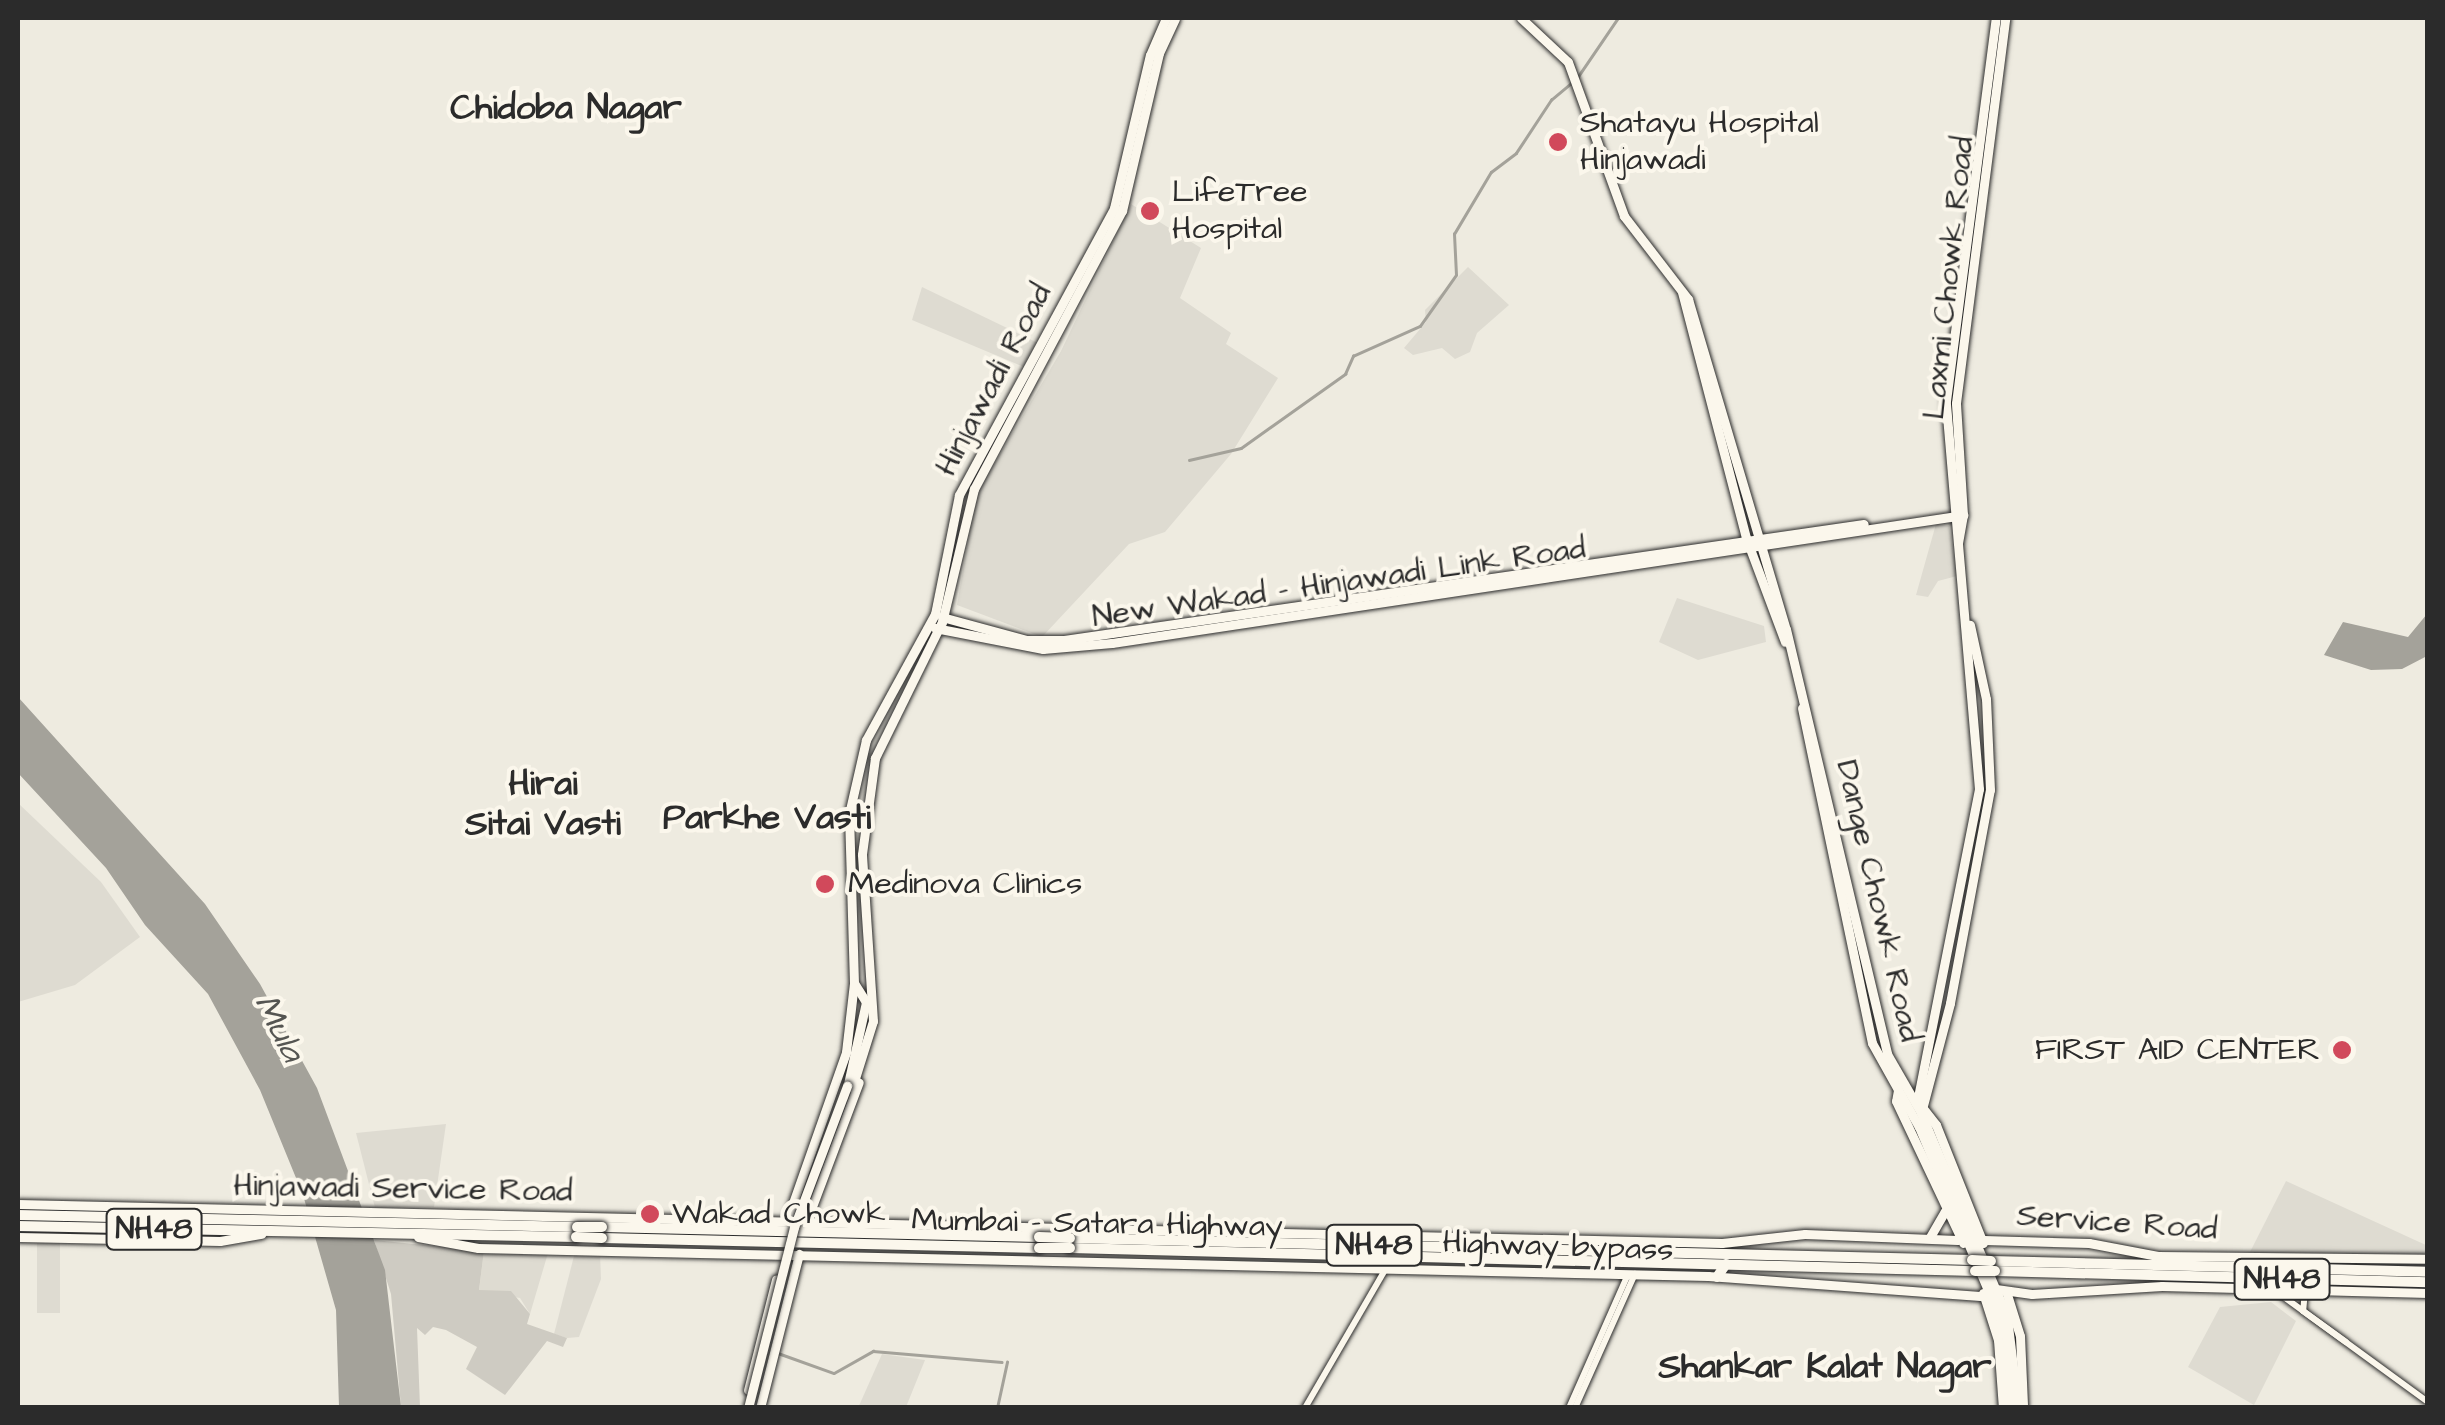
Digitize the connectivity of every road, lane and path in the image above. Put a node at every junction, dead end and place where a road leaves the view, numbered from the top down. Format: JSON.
{"nodes":[{"id":1,"x":1166,"y":18,"type":"edge"},
{"id":2,"x":1175,"y":18,"type":"edge"},
{"id":3,"x":1521,"y":18,"type":"edge"},
{"id":4,"x":1996,"y":18,"type":"edge"},
{"id":5,"x":2005,"y":18,"type":"edge"},
{"id":6,"x":1996,"y":52,"type":"junction"},
{"id":7,"x":1959,"y":513,"type":"junction"},
{"id":8,"x":1753,"y":542,"type":"junction"},
{"id":9,"x":936,"y":621,"type":"junction"},
{"id":10,"x":854,"y":788,"type":"junction"},
{"id":11,"x":866,"y":790,"type":"junction"},
{"id":12,"x":854,"y":983,"type":"junction"},
{"id":13,"x":859,"y":1060,"type":"junction"},
{"id":14,"x":1900,"y":1087,"type":"junction"},
{"id":15,"x":1921,"y":1108,"type":"junction"},
{"id":16,"x":814,"y":1202,"type":"junction"},
{"id":17,"x":18,"y":1204,"type":"edge"},
{"id":18,"x":1945,"y":1208,"type":"junction"},
{"id":19,"x":244,"y":1211,"type":"junction"},
{"id":20,"x":18,"y":1215,"type":"edge"},
{"id":21,"x":226,"y":1220,"type":"junction"},
{"id":22,"x":787,"y":1220,"type":"junction"},
{"id":23,"x":807,"y":1220,"type":"junction"},
{"id":24,"x":823,"y":1220,"type":"junction"},
{"id":25,"x":291,"y":1222,"type":"junction"},
{"id":26,"x":583,"y":1225,"type":"junction"},
{"id":27,"x":18,"y":1226,"type":"edge"},
{"id":28,"x":398,"y":1226,"type":"junction"},
{"id":29,"x":1064,"y":1226,"type":"junction"},
{"id":30,"x":278,"y":1231,"type":"junction"},
{"id":31,"x":602,"y":1232,"type":"junction"},
{"id":32,"x":18,"y":1237,"type":"edge"},
{"id":33,"x":1930,"y":1237,"type":"junction"},
{"id":34,"x":1958,"y":1240,"type":"dead end"},
{"id":35,"x":1678,"y":1241,"type":"junction"},
{"id":36,"x":1039,"y":1242,"type":"junction"},
{"id":37,"x":1734,"y":1242,"type":"junction"},
{"id":38,"x":800,"y":1248,"type":"junction"},
{"id":39,"x":1070,"y":1248,"type":"junction"},
{"id":40,"x":587,"y":1250,"type":"junction"},
{"id":41,"x":1694,"y":1252,"type":"junction"},
{"id":42,"x":780,"y":1254,"type":"junction"},
{"id":43,"x":1978,"y":1258,"type":"junction"},
{"id":44,"x":1056,"y":1259,"type":"junction"},
{"id":45,"x":1723,"y":1259,"type":"junction"},
{"id":46,"x":2428,"y":1259,"type":"edge"},
{"id":47,"x":1688,"y":1264,"type":"junction"},
{"id":48,"x":1993,"y":1266,"type":"junction"},
{"id":49,"x":1386,"y":1267,"type":"junction"},
{"id":50,"x":2428,"y":1272,"type":"edge"},
{"id":51,"x":1631,"y":1274,"type":"junction"},
{"id":52,"x":1700,"y":1276,"type":"junction"},
{"id":53,"x":1717,"y":1276,"type":"junction"},
{"id":54,"x":2188,"y":1282,"type":"junction"},
{"id":55,"x":2428,"y":1282,"type":"edge"},
{"id":56,"x":2273,"y":1289,"type":"junction"},
{"id":57,"x":2001,"y":1290,"type":"junction"},
{"id":58,"x":2305,"y":1290,"type":"junction"},
{"id":59,"x":2428,"y":1293,"type":"edge"},
{"id":60,"x":2032,"y":1294,"type":"junction"},
{"id":61,"x":1983,"y":1296,"type":"junction"},
{"id":62,"x":2302,"y":1313,"type":"junction"},
{"id":63,"x":2016,"y":1320,"type":"junction"},
{"id":64,"x":764,"y":1322,"type":"junction"},
{"id":65,"x":778,"y":1325,"type":"junction"},
{"id":66,"x":2428,"y":1402,"type":"edge"},
{"id":67,"x":748,"y":1408,"type":"edge"},
{"id":68,"x":760,"y":1408,"type":"edge"},
{"id":69,"x":1305,"y":1408,"type":"edge"},
{"id":70,"x":1572,"y":1408,"type":"edge"},
{"id":71,"x":2013,"y":1408,"type":"edge"}],
"edges":[{"from":1,"to":9,"type":"main road","name":"Hinjawadi Road"},
{"from":2,"to":9,"type":"main road"},
{"from":3,"to":8,"type":"main road","name":"Dange Chowk Road"},
{"from":4,"to":6,"type":"main road","name":"Laxmi Chowk Road"},
{"from":5,"to":6,"type":"main road","name":"Laxmi Chowk Road"},
{"from":6,"to":7,"type":"main road","name":"Laxmi Chowk Road"},
{"from":7,"to":8,"type":"main road","name":"New Wakad - Hinjawadi Link Road"},
{"from":7,"to":15,"type":"main road","name":"Laxmi Chowk Road"},
{"from":8,"to":9,"type":"main road","name":"New Wakad - Hinjawadi Link Road"},
{"from":8,"to":14,"type":"main road","name":"Dange Chowk Road"},
{"from":9,"to":10,"type":"main road","name":"Hinjawadi Road"},
{"from":9,"to":11,"type":"main road","name":"Hinjawadi Road"},
{"from":10,"to":11,"type":"main road"},
{"from":10,"to":12,"type":"main road","name":"Hinjawadi Road"},
{"from":11,"to":13,"type":"main road","name":"Hinjawadi Road"},
{"from":12,"to":13,"type":"main road","name":"Hinjawadi Road"},
{"from":12,"to":22,"type":"main road"},
{"from":13,"to":16,"type":"main road"},
{"from":13,"to":67,"type":"main road","bridge":true},
{"from":14,"to":15,"type":"main road","name":"Dange Chowk Road"},
{"from":14,"to":18,"type":"main road"},
{"from":14,"to":43,"type":"main road"},
{"from":15,"to":43,"type":"main road","name":"Dange Chowk Road"},
{"from":16,"to":23,"type":"main road"},
{"from":16,"to":24,"type":"main road"},
{"from":17,"to":19,"type":"main road","name":"Hinjawadi Service Road"},
{"from":18,"to":33,"type":"main road"},
{"from":18,"to":43,"type":"main road"},
{"from":19,"to":21,"type":"highway"},
{"from":19,"to":25,"type":"main road","name":"Hinjawadi Service Road"},
{"from":20,"to":21,"type":"highway","number":"NH48"},
{"from":21,"to":25,"type":"highway","number":"NH48"},
{"from":22,"to":23,"type":"main road"},
{"from":22,"to":26,"type":"main road","name":"Hinjawadi Service Road"},
{"from":23,"to":24,"type":"main road"},
{"from":24,"to":29,"type":"main road"},
{"from":25,"to":28,"type":"highway","number":"NH48"},
{"from":25,"to":30,"type":"highway","number":"NH48"},
{"from":26,"to":28,"type":"highway","name":"Mumbai - Satara Highway","number":"NH48"},
{"from":26,"to":28,"type":"main road","name":"Hinjawadi Service Road"},
{"from":26,"to":31,"type":"highway","name":"Mumbai - Satara Highway","number":"NH48","bridge":true},
{"from":26,"to":40,"type":"main road"},
{"from":27,"to":30,"type":"highway","number":"NH48"},
{"from":28,"to":40,"type":"main road"},
{"from":29,"to":35,"type":"main road"},
{"from":29,"to":44,"type":"main road"},
{"from":30,"to":32,"type":"main road"},
{"from":31,"to":36,"type":"highway","name":"Mumbai - Satara Highway","number":"NH48"},
{"from":31,"to":38,"type":"highway","name":"Mumbai - Satara Highway","number":"NH48"},
{"from":33,"to":34,"type":"main road"},
{"from":33,"to":37,"type":"main road"},
{"from":35,"to":37,"type":"main road"},
{"from":35,"to":41,"type":"highway"},
{"from":36,"to":38,"type":"highway","name":"Mumbai - Satara Highway","number":"NH48"},
{"from":36,"to":39,"type":"highway","name":"Mumbai - Satara Highway","number":"NH48","bridge":true},
{"from":37,"to":45,"type":"highway"},
{"from":38,"to":42,"type":"main road"},
{"from":38,"to":44,"type":"main road"},
{"from":38,"to":65,"type":"main road"},
{"from":39,"to":41,"type":"highway","name":"Mumbai - Satara Highway","number":"NH48"},
{"from":39,"to":44,"type":"main road","name":"Highway bypass"},
{"from":39,"to":47,"type":"highway","name":"Mumbai - Satara Highway","number":"NH48"},
{"from":39,"to":49,"type":"main road","name":"Highway bypass"},
{"from":40,"to":42,"type":"main road"},
{"from":41,"to":45,"type":"highway","name":"Mumbai - Satara Highway","number":"NH48"},
{"from":42,"to":64,"type":"main road"},
{"from":43,"to":45,"type":"highway","name":"Mumbai - Satara Highway","number":"NH48"},
{"from":43,"to":46,"type":"main road","name":"Service Road"},
{"from":43,"to":48,"type":"highway","number":"NH48","bridge":true},
{"from":43,"to":57,"type":"main road"},
{"from":43,"to":61,"type":"main road"},
{"from":43,"to":71,"type":"main road"},
{"from":45,"to":47,"type":"highway","name":"Mumbai - Satara Highway","number":"NH48"},
{"from":45,"to":53,"type":"highway"},
{"from":47,"to":52,"type":"highway"},
{"from":48,"to":50,"type":"highway","number":"NH48"},
{"from":48,"to":54,"type":"highway","number":"NH48"},
{"from":49,"to":51,"type":"main road","name":"Highway bypass"},
{"from":49,"to":69,"type":"street"},
{"from":51,"to":52,"type":"main road","name":"Highway bypass"},
{"from":51,"to":70,"type":"street"},
{"from":52,"to":53,"type":"main road","name":"Highway bypass"},
{"from":53,"to":61,"type":"main road","name":"Highway bypass"},
{"from":54,"to":55,"type":"highway","number":"NH48"},
{"from":54,"to":56,"type":"main road","name":"Service Road"},
{"from":54,"to":60,"type":"main road","name":"Service Road"},
{"from":56,"to":58,"type":"main road","name":"Service Road"},
{"from":56,"to":62,"type":"street"},
{"from":57,"to":60,"type":"main road","name":"Service Road"},
{"from":57,"to":63,"type":"main road"},
{"from":57,"to":71,"type":"main road"},
{"from":58,"to":59,"type":"main road","name":"Service Road"},
{"from":58,"to":62,"type":"street"},
{"from":60,"to":63,"type":"main road"},
{"from":61,"to":71,"type":"main road"},
{"from":62,"to":66,"type":"street"},
{"from":63,"to":71,"type":"main road"},
{"from":64,"to":65,"type":"main road"},
{"from":64,"to":67,"type":"main road"},
{"from":65,"to":68,"type":"main road"}]}
